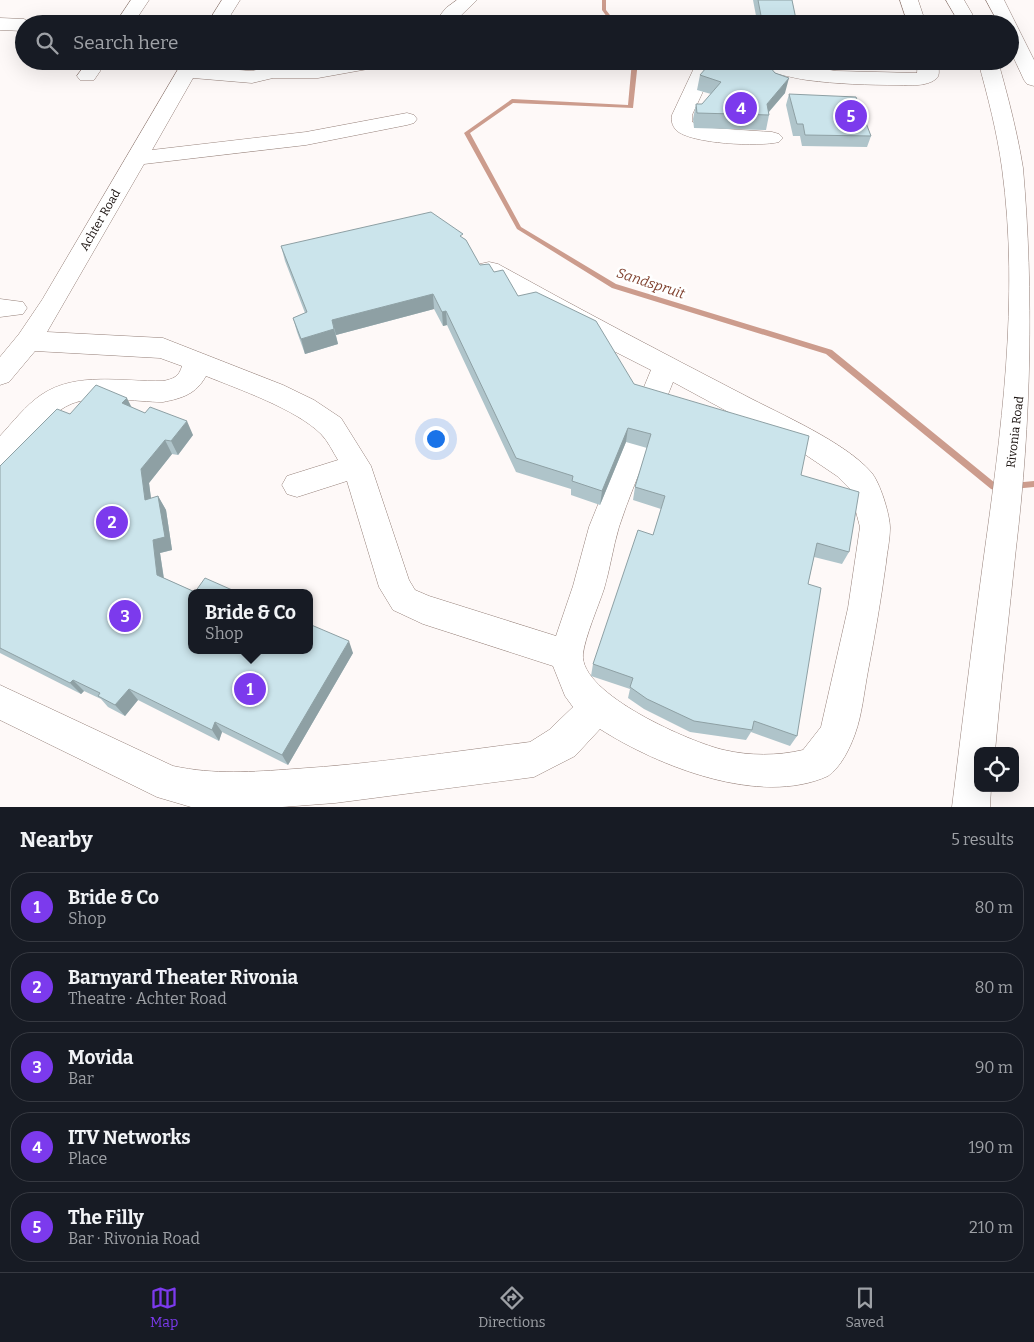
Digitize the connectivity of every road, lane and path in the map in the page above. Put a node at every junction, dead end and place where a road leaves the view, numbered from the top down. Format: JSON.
{"nodes":[{"id":1,"x":140,"y":0,"type":"edge"},
{"id":2,"x":231,"y":0,"type":"edge"},
{"id":3,"x":468,"y":0,"type":"edge"},
{"id":4,"x":909,"y":0,"type":"edge"},
{"id":5,"x":955,"y":0,"type":"edge"},
{"id":6,"x":994,"y":0,"type":"edge"},
{"id":7,"x":130,"y":15,"type":"edge"},
{"id":8,"x":222,"y":15,"type":"edge"},
{"id":9,"x":450,"y":15,"type":"edge"},
{"id":10,"x":914,"y":15,"type":"edge"},
{"id":11,"x":964,"y":15,"type":"edge"},
{"id":12,"x":1003,"y":15,"type":"edge"},
{"id":13,"x":0,"y":24,"type":"edge"},
{"id":14,"x":15,"y":25,"type":"edge"},
{"id":15,"x":1019,"y":48,"type":"edge"},
{"id":16,"x":188,"y":70,"type":"edge"},
{"id":17,"x":216,"y":70,"type":"edge"},
{"id":18,"x":329,"y":70,"type":"edge"},
{"id":19,"x":703,"y":70,"type":"edge"},
{"id":20,"x":783,"y":70,"type":"edge"},
{"id":21,"x":927,"y":70,"type":"edge"},
{"id":22,"x":992,"y":70,"type":"edge"},
{"id":23,"x":1034,"y":80,"type":"edge"},
{"id":24,"x":407,"y":119,"type":"dead end"},
{"id":25,"x":772,"y":138,"type":"dead end"},
{"id":26,"x":136,"y":158,"type":"junction"},
{"id":27,"x":489,"y":270,"type":"edge"},
{"id":28,"x":28,"y":341,"type":"junction"},
{"id":29,"x":197,"y":362,"type":"junction"},
{"id":30,"x":666,"y":366,"type":"junction"},
{"id":31,"x":1,"y":373,"type":"edge"},
{"id":32,"x":651,"y":404,"type":"edge"},
{"id":33,"x":636,"y":445,"type":"edge"},
{"id":34,"x":0,"y":456,"type":"edge"},
{"id":35,"x":357,"y":466,"type":"junction"},
{"id":36,"x":297,"y":485,"type":"dead end"},
{"id":37,"x":566,"y":655,"type":"junction"},
{"id":38,"x":0,"y":702,"type":"edge"},
{"id":39,"x":597,"y":707,"type":"junction"},
{"id":40,"x":968,"y":797,"type":"edge"}],
"edges":[{"from":1,"to":7,"type":"street"},
{"from":2,"to":8,"type":"street"},
{"from":3,"to":9,"type":"street"},
{"from":4,"to":10,"type":"street"},
{"from":5,"to":11,"type":"street"},
{"from":6,"to":12,"type":"street"},
{"from":13,"to":14,"type":"street"},
{"from":15,"to":23,"type":"street"},
{"from":16,"to":26,"type":"street","name":"Achter Road"},
{"from":17,"to":18,"type":"street"},
{"from":19,"to":25,"type":"street"},
{"from":20,"to":21,"type":"street"},
{"from":22,"to":40,"type":"street","name":"Rivonia Road"},
{"from":24,"to":26,"type":"street"},
{"from":26,"to":28,"type":"street","name":"Achter Road"},
{"from":27,"to":30,"type":"street"},
{"from":28,"to":29,"type":"street"},
{"from":28,"to":31,"type":"street","name":"Achter Road"},
{"from":29,"to":34,"type":"street"},
{"from":29,"to":35,"type":"street"},
{"from":30,"to":32,"type":"street"},
{"from":30,"to":39,"type":"street"},
{"from":33,"to":37,"type":"street"},
{"from":35,"to":36,"type":"street"},
{"from":35,"to":37,"type":"street"},
{"from":37,"to":39,"type":"street"},
{"from":38,"to":39,"type":"street"}]}
